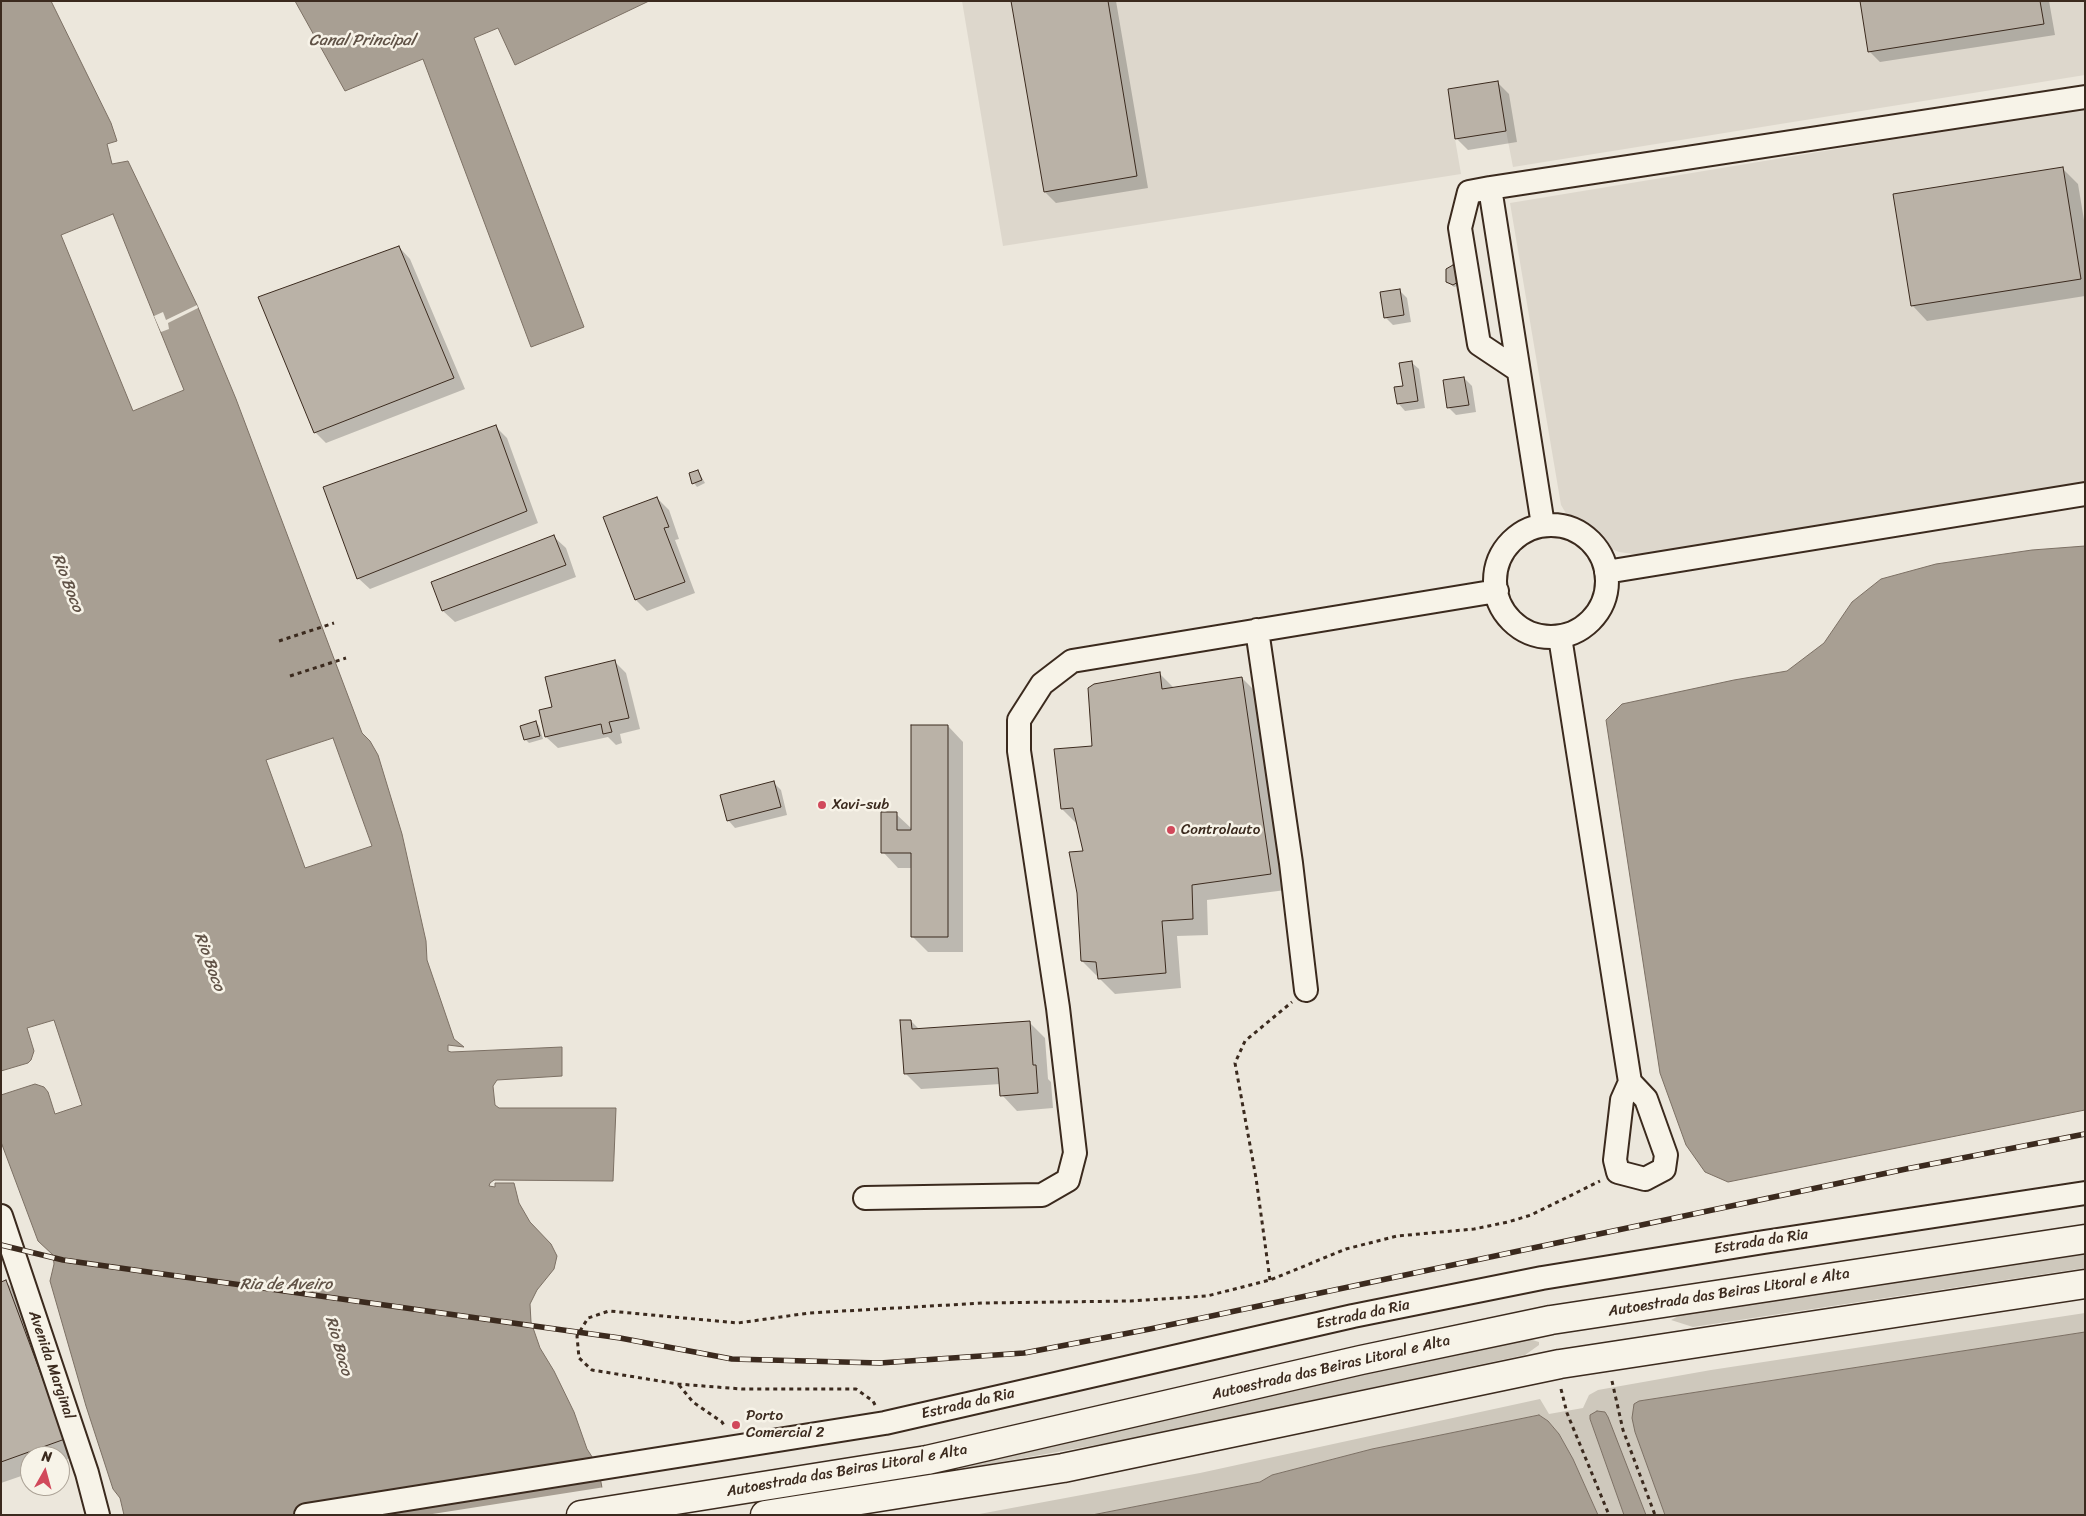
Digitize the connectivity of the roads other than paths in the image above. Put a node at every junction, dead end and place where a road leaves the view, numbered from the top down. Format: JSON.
{"nodes":[{"id":1,"x":2085,"y":97,"type":"edge"},
{"id":2,"x":1490,"y":188,"type":"junction"},
{"id":3,"x":1518,"y":370,"type":"junction"},
{"id":4,"x":2085,"y":494,"type":"edge"},
{"id":5,"x":1543,"y":525,"type":"junction"},
{"id":6,"x":1606,"y":572,"type":"junction"},
{"id":7,"x":1496,"y":591,"type":"junction"},
{"id":8,"x":1257,"y":630,"type":"junction"},
{"id":9,"x":1560,"y":637,"type":"junction"},
{"id":10,"x":1306,"y":990,"type":"road end"},
{"id":11,"x":1630,"y":1082,"type":"junction"},
{"id":12,"x":2085,"y":1193,"type":"edge"},
{"id":13,"x":865,"y":1198,"type":"dead end"},
{"id":14,"x":1,"y":1216,"type":"edge"},
{"id":15,"x":2085,"y":1239,"type":"edge"},
{"id":16,"x":2085,"y":1284,"type":"edge"},
{"id":17,"x":98,"y":1515,"type":"edge"},
{"id":18,"x":306,"y":1515,"type":"edge"},
{"id":19,"x":581,"y":1515,"type":"edge"},
{"id":20,"x":765,"y":1515,"type":"edge"}],
"edges":[{"from":1,"to":2,"type":"street"},
{"from":2,"to":3,"type":"street"},
{"from":2,"to":3,"type":"street"},
{"from":3,"to":5,"type":"street"},
{"from":4,"to":6,"type":"street"},
{"from":5,"to":6,"type":"street"},
{"from":5,"to":7,"type":"street"},
{"from":6,"to":9,"type":"street"},
{"from":7,"to":8,"type":"street"},
{"from":7,"to":9,"type":"street"},
{"from":8,"to":10,"type":"street"},
{"from":8,"to":13,"type":"street"},
{"from":9,"to":11,"type":"street"},
{"from":11,"to":11,"type":"street"},
{"from":12,"to":18,"type":"street","name":"Estrada da Ria"},
{"from":14,"to":17,"type":"street","name":"Avenida Marginal"},
{"from":15,"to":19,"type":"highway","name":"Autoestrada das Beiras Litoral e Alta"},
{"from":16,"to":20,"type":"highway","name":"Autoestrada das Beiras Litoral e Alta"}]}
